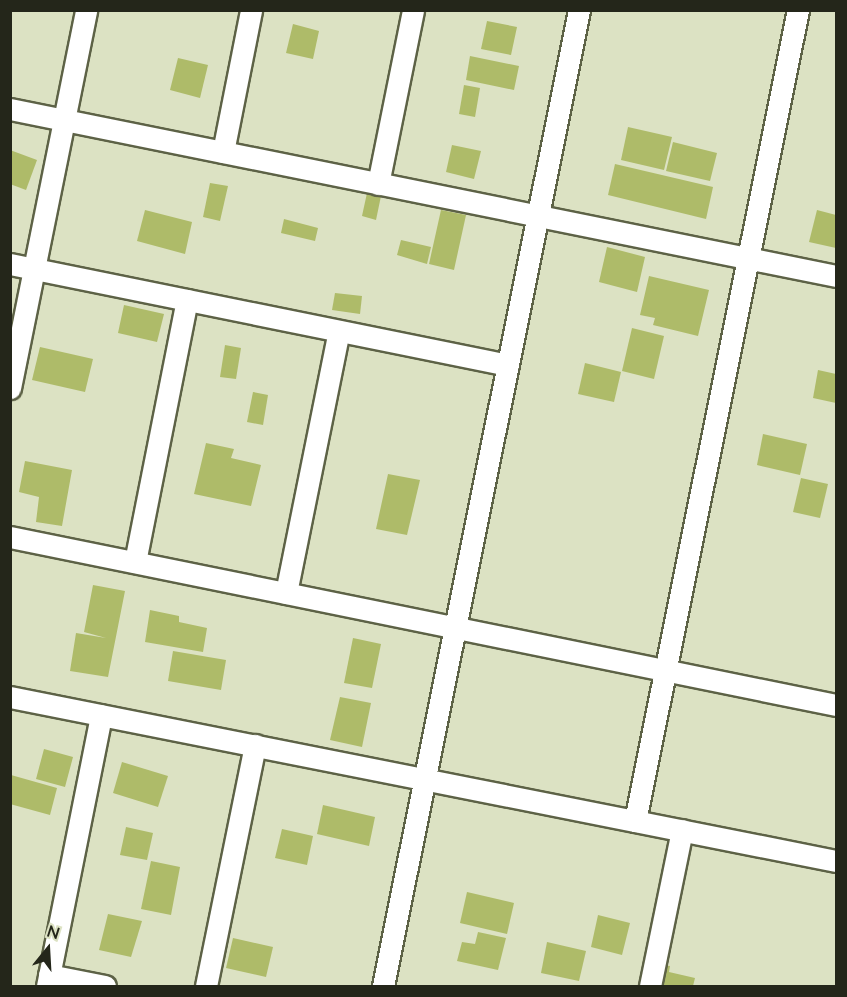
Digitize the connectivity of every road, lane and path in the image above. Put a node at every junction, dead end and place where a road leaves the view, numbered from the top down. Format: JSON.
{"nodes":[{"id":1,"x":86,"y":10,"type":"edge"},
{"id":2,"x":251,"y":10,"type":"edge"},
{"id":3,"x":413,"y":10,"type":"edge"},
{"id":4,"x":579,"y":10,"type":"edge"},
{"id":5,"x":798,"y":10,"type":"edge"},
{"id":6,"x":10,"y":110,"type":"edge"},
{"id":7,"x":64,"y":120,"type":"junction"},
{"id":8,"x":223,"y":152,"type":"junction"},
{"id":9,"x":378,"y":184,"type":"junction"},
{"id":10,"x":538,"y":216,"type":"junction"},
{"id":11,"x":748,"y":258,"type":"junction"},
{"id":12,"x":10,"y":264,"type":"edge"},
{"id":13,"x":34,"y":269,"type":"junction"},
{"id":14,"x":837,"y":276,"type":"edge"},
{"id":15,"x":187,"y":300,"type":"junction"},
{"id":16,"x":339,"y":330,"type":"junction"},
{"id":17,"x":508,"y":365,"type":"junction"},
{"id":18,"x":10,"y":388,"type":"edge"},
{"id":19,"x":10,"y":537,"type":"edge"},
{"id":20,"x":135,"y":562,"type":"junction"},
{"id":21,"x":286,"y":593,"type":"junction"},
{"id":22,"x":455,"y":627,"type":"junction"},
{"id":23,"x":665,"y":670,"type":"junction"},
{"id":24,"x":10,"y":697,"type":"edge"},
{"id":25,"x":837,"y":705,"type":"edge"},
{"id":26,"x":101,"y":715,"type":"junction"},
{"id":27,"x":255,"y":745,"type":"junction"},
{"id":28,"x":424,"y":779,"type":"junction"},
{"id":29,"x":635,"y":821,"type":"junction"},
{"id":30,"x":682,"y":830,"type":"junction"},
{"id":31,"x":837,"y":861,"type":"edge"},
{"id":32,"x":48,"y":981,"type":"edge"},
{"id":33,"x":105,"y":987,"type":"edge"},
{"id":34,"x":206,"y":987,"type":"edge"},
{"id":35,"x":383,"y":987,"type":"edge"},
{"id":36,"x":650,"y":987,"type":"edge"}],
"edges":[{"from":1,"to":7,"type":"street"},
{"from":2,"to":8,"type":"street"},
{"from":3,"to":9,"type":"street"},
{"from":4,"to":10,"type":"street"},
{"from":5,"to":11,"type":"street"},
{"from":6,"to":7,"type":"street"},
{"from":7,"to":8,"type":"street"},
{"from":7,"to":13,"type":"street"},
{"from":8,"to":9,"type":"street"},
{"from":9,"to":10,"type":"street"},
{"from":10,"to":11,"type":"street"},
{"from":10,"to":17,"type":"street"},
{"from":11,"to":14,"type":"street"},
{"from":11,"to":23,"type":"street"},
{"from":12,"to":13,"type":"street"},
{"from":13,"to":15,"type":"street"},
{"from":13,"to":18,"type":"street"},
{"from":15,"to":16,"type":"street"},
{"from":15,"to":20,"type":"street"},
{"from":16,"to":17,"type":"street"},
{"from":16,"to":21,"type":"street"},
{"from":17,"to":22,"type":"street"},
{"from":19,"to":20,"type":"street"},
{"from":20,"to":21,"type":"street"},
{"from":21,"to":22,"type":"street"},
{"from":22,"to":23,"type":"street"},
{"from":22,"to":28,"type":"street"},
{"from":23,"to":25,"type":"street"},
{"from":23,"to":29,"type":"street"},
{"from":24,"to":26,"type":"street"},
{"from":26,"to":27,"type":"street"},
{"from":26,"to":32,"type":"street"},
{"from":27,"to":28,"type":"street"},
{"from":27,"to":34,"type":"street"},
{"from":28,"to":29,"type":"street"},
{"from":28,"to":35,"type":"street"},
{"from":29,"to":30,"type":"street"},
{"from":30,"to":31,"type":"street"},
{"from":30,"to":36,"type":"street"},
{"from":32,"to":33,"type":"street"}]}
